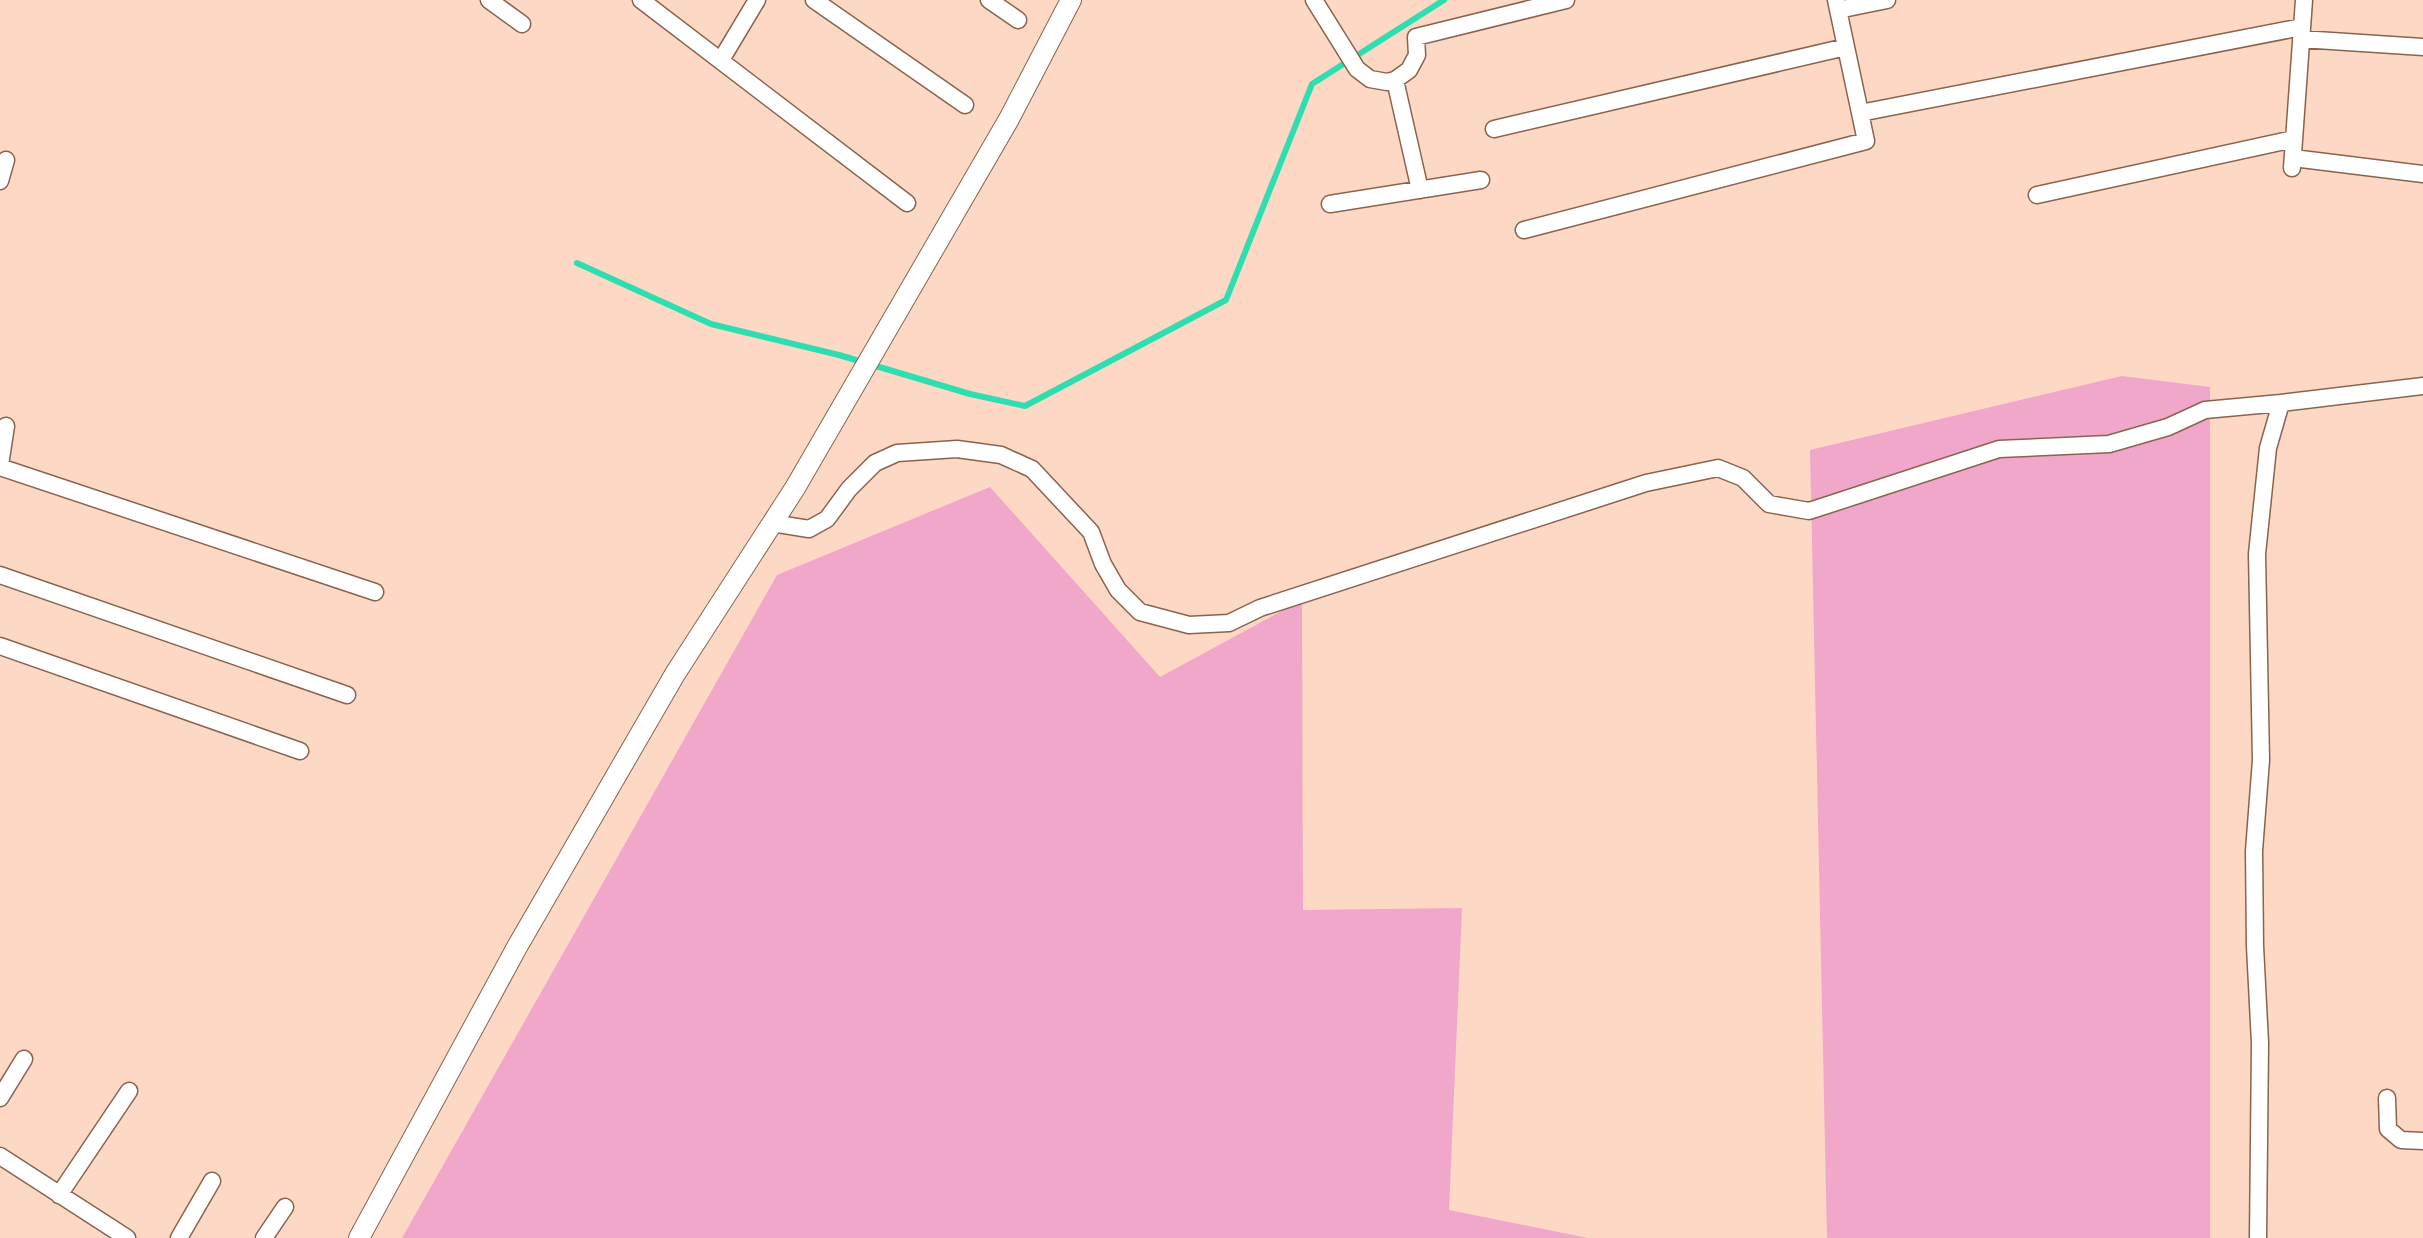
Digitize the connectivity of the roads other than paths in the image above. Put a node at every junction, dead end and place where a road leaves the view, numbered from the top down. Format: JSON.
{"nodes":[{"id":1,"x":489,"y":0,"type":"edge"},
{"id":2,"x":641,"y":0,"type":"edge"},
{"id":3,"x":757,"y":0,"type":"edge"},
{"id":4,"x":814,"y":0,"type":"edge"},
{"id":5,"x":989,"y":0,"type":"edge"},
{"id":6,"x":1071,"y":0,"type":"edge"},
{"id":7,"x":1314,"y":0,"type":"edge"},
{"id":8,"x":1566,"y":0,"type":"edge"},
{"id":9,"x":1887,"y":0,"type":"edge"},
{"id":10,"x":2304,"y":0,"type":"edge"},
{"id":11,"x":1837,"y":5,"type":"edge"},
{"id":12,"x":1018,"y":20,"type":"dead end"},
{"id":13,"x":522,"y":24,"type":"dead end"},
{"id":14,"x":2301,"y":33,"type":"junction"},
{"id":15,"x":1846,"y":47,"type":"junction"},
{"id":16,"x":2423,"y":47,"type":"edge"},
{"id":17,"x":721,"y":60,"type":"junction"},
{"id":18,"x":1395,"y":80,"type":"junction"},
{"id":19,"x":965,"y":105,"type":"dead end"},
{"id":20,"x":1860,"y":113,"type":"junction"},
{"id":21,"x":1494,"y":129,"type":"dead end"},
{"id":22,"x":2294,"y":139,"type":"junction"},
{"id":23,"x":6,"y":160,"type":"dead end"},
{"id":24,"x":2423,"y":174,"type":"edge"},
{"id":25,"x":1481,"y":180,"type":"dead end"},
{"id":26,"x":0,"y":181,"type":"edge"},
{"id":27,"x":1420,"y":190,"type":"junction"},
{"id":28,"x":2037,"y":195,"type":"dead end"},
{"id":29,"x":907,"y":203,"type":"dead end"},
{"id":30,"x":1330,"y":204,"type":"dead end"},
{"id":31,"x":1524,"y":230,"type":"dead end"},
{"id":32,"x":2423,"y":386,"type":"edge"},
{"id":33,"x":2281,"y":403,"type":"junction"},
{"id":34,"x":6,"y":426,"type":"dead end"},
{"id":35,"x":0,"y":466,"type":"edge"},
{"id":36,"x":772,"y":523,"type":"junction"},
{"id":37,"x":0,"y":575,"type":"edge"},
{"id":38,"x":375,"y":592,"type":"dead end"},
{"id":39,"x":0,"y":646,"type":"edge"},
{"id":40,"x":347,"y":695,"type":"dead end"},
{"id":41,"x":300,"y":751,"type":"dead end"},
{"id":42,"x":24,"y":1059,"type":"dead end"},
{"id":43,"x":129,"y":1091,"type":"dead end"},
{"id":44,"x":0,"y":1098,"type":"edge"},
{"id":45,"x":2387,"y":1098,"type":"dead end"},
{"id":46,"x":2423,"y":1141,"type":"edge"},
{"id":47,"x":0,"y":1156,"type":"edge"},
{"id":48,"x":212,"y":1182,"type":"dead end"},
{"id":49,"x":59,"y":1195,"type":"junction"},
{"id":50,"x":285,"y":1207,"type":"dead end"},
{"id":51,"x":127,"y":1238,"type":"edge"},
{"id":52,"x":179,"y":1238,"type":"edge"},
{"id":53,"x":264,"y":1238,"type":"edge"},
{"id":54,"x":359,"y":1238,"type":"edge"},
{"id":55,"x":2258,"y":1238,"type":"edge"}],
"edges":[{"from":1,"to":13,"type":"street"},
{"from":2,"to":17,"type":"street"},
{"from":3,"to":17,"type":"street"},
{"from":4,"to":19,"type":"street"},
{"from":5,"to":12,"type":"street"},
{"from":6,"to":36,"type":"street"},
{"from":7,"to":18,"type":"street"},
{"from":8,"to":18,"type":"street"},
{"from":9,"to":11,"type":"street"},
{"from":10,"to":14,"type":"street"},
{"from":11,"to":15,"type":"street"},
{"from":14,"to":16,"type":"street"},
{"from":14,"to":20,"type":"street"},
{"from":14,"to":22,"type":"street"},
{"from":15,"to":20,"type":"street"},
{"from":15,"to":21,"type":"street"},
{"from":17,"to":29,"type":"street"},
{"from":18,"to":27,"type":"street"},
{"from":20,"to":31,"type":"street"},
{"from":22,"to":24,"type":"street"},
{"from":22,"to":28,"type":"street"},
{"from":23,"to":26,"type":"street"},
{"from":25,"to":27,"type":"street"},
{"from":27,"to":30,"type":"street"},
{"from":32,"to":33,"type":"street"},
{"from":33,"to":36,"type":"street"},
{"from":33,"to":55,"type":"street"},
{"from":34,"to":35,"type":"street"},
{"from":35,"to":38,"type":"street"},
{"from":36,"to":54,"type":"street"},
{"from":37,"to":40,"type":"street"},
{"from":39,"to":41,"type":"street"},
{"from":42,"to":44,"type":"street"},
{"from":43,"to":49,"type":"street"},
{"from":45,"to":46,"type":"street"},
{"from":47,"to":49,"type":"street"},
{"from":48,"to":52,"type":"street"},
{"from":49,"to":51,"type":"street"},
{"from":50,"to":53,"type":"street"}]}
